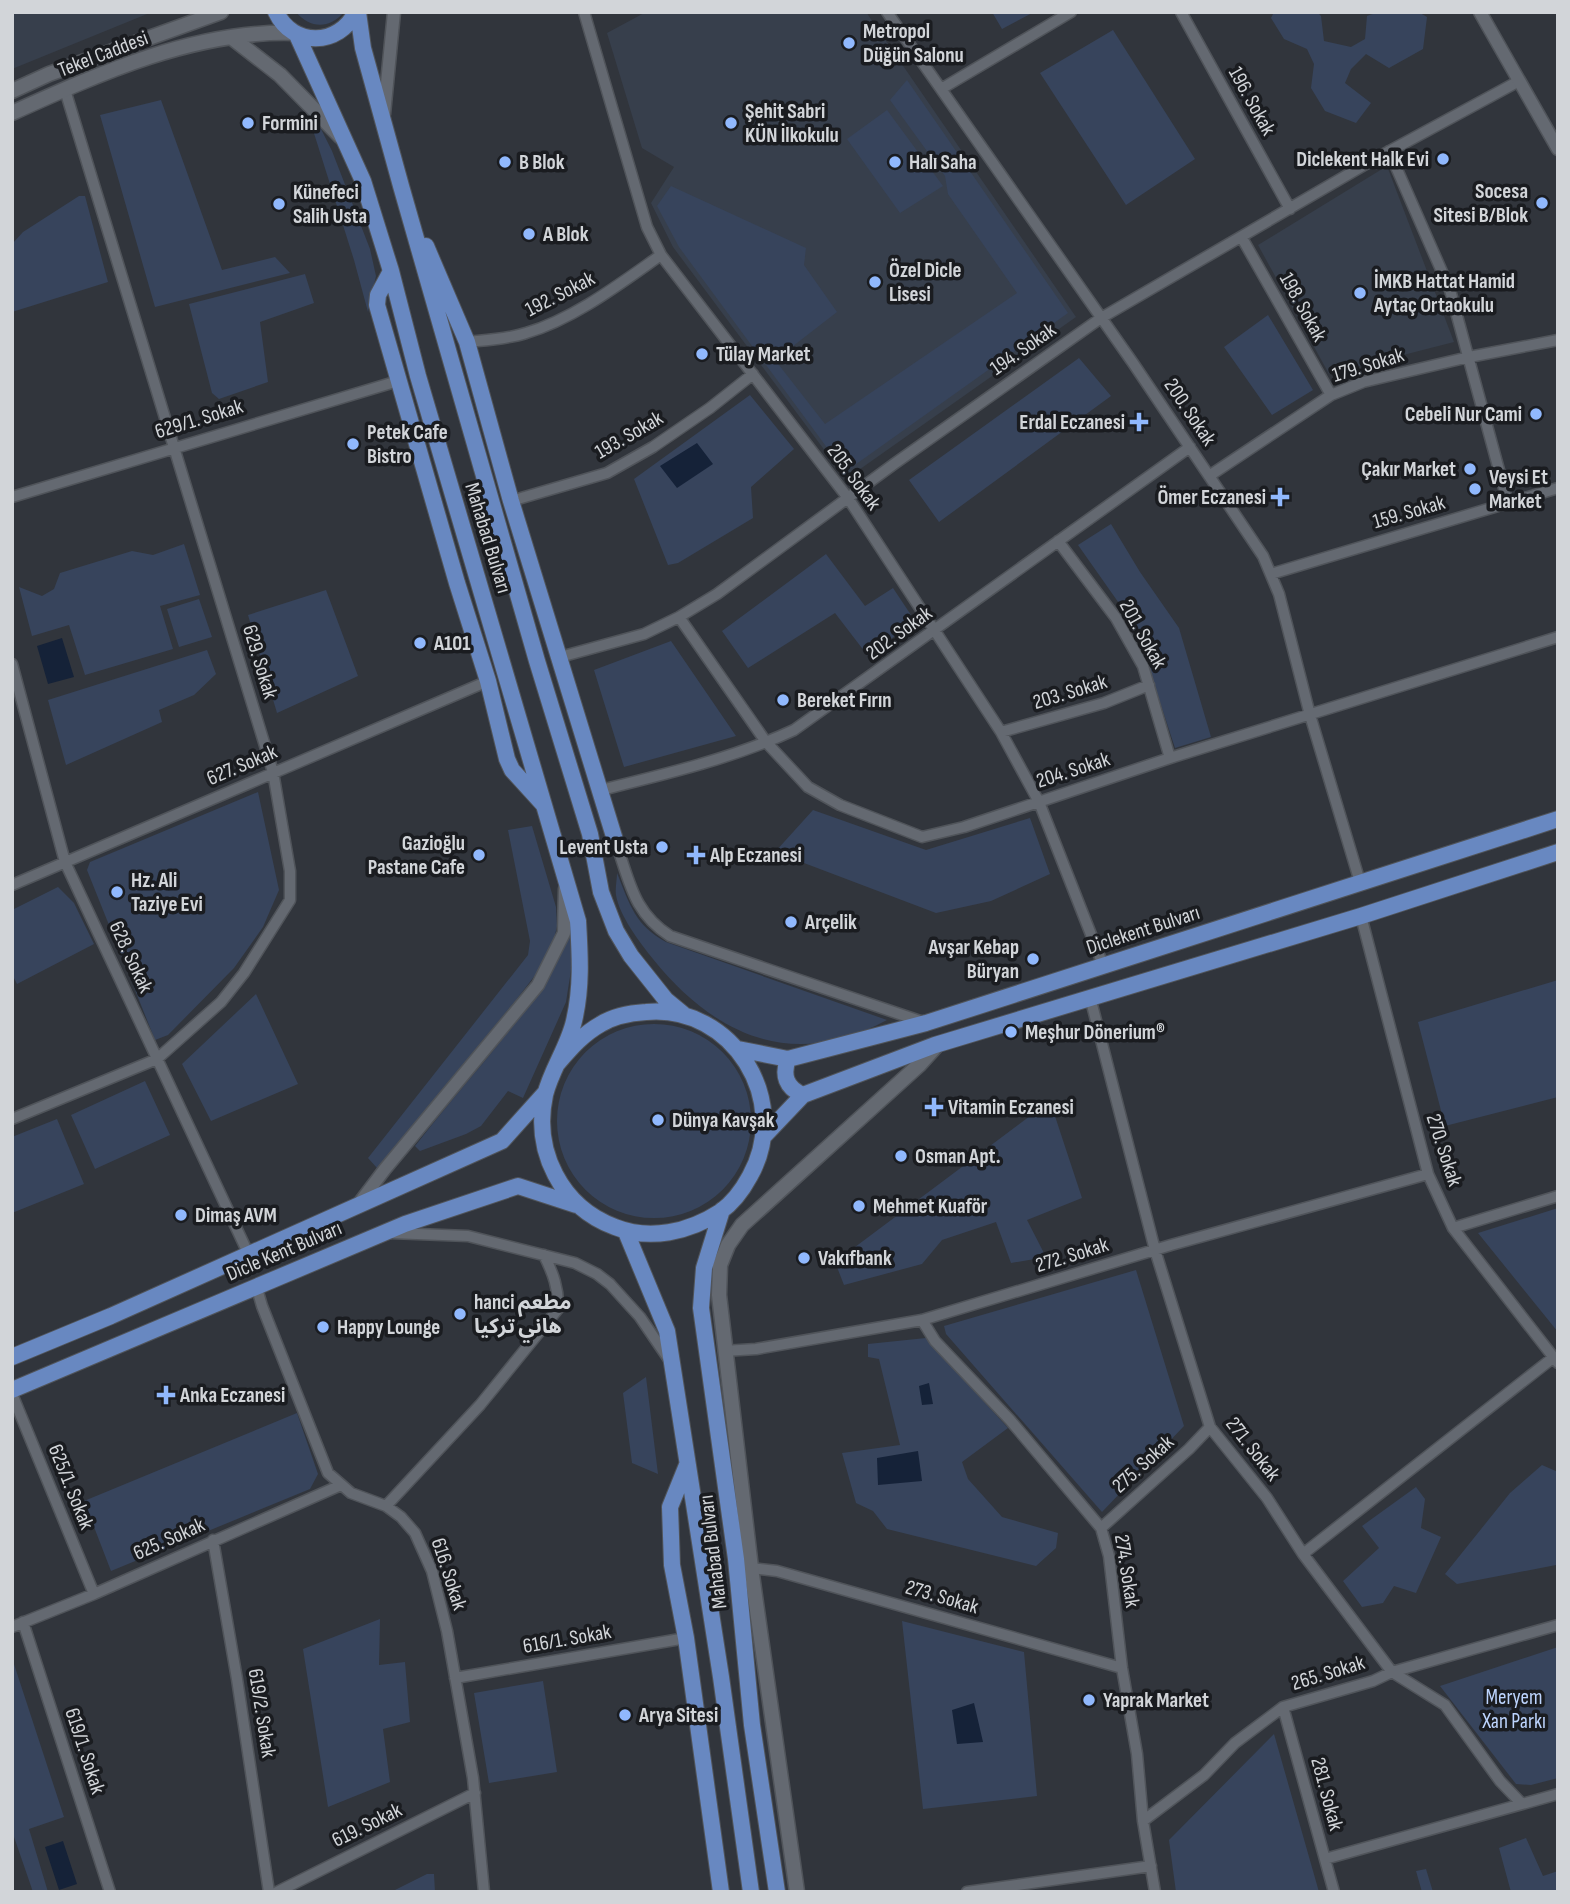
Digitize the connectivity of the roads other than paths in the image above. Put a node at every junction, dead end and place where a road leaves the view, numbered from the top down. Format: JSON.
{"nodes":[{"id":1,"x":203,"y":12,"type":"edge"},
{"id":2,"x":221,"y":12,"type":"edge"},
{"id":3,"x":276,"y":12,"type":"edge"},
{"id":4,"x":357,"y":12,"type":"edge"},
{"id":5,"x":394,"y":12,"type":"edge"},
{"id":6,"x":584,"y":12,"type":"edge"},
{"id":7,"x":887,"y":12,"type":"edge"},
{"id":8,"x":1071,"y":12,"type":"edge"},
{"id":9,"x":1181,"y":12,"type":"edge"},
{"id":10,"x":1480,"y":12,"type":"edge"},
{"id":11,"x":187,"y":26,"type":"junction"},
{"id":12,"x":295,"y":34,"type":"junction"},
{"id":13,"x":231,"y":37,"type":"junction"},
{"id":14,"x":1520,"y":81,"type":"junction"},
{"id":15,"x":941,"y":89,"type":"junction"},
{"id":16,"x":65,"y":90,"type":"junction"},
{"id":17,"x":12,"y":91,"type":"edge"},
{"id":18,"x":12,"y":113,"type":"edge"},
{"id":19,"x":383,"y":122,"type":"junction"},
{"id":20,"x":344,"y":140,"type":"junction"},
{"id":21,"x":1558,"y":149,"type":"edge"},
{"id":22,"x":1389,"y":151,"type":"junction"},
{"id":23,"x":401,"y":186,"type":"junction"},
{"id":24,"x":1290,"y":209,"type":"junction"},
{"id":25,"x":1242,"y":238,"type":"junction"},
{"id":26,"x":661,"y":254,"type":"junction"},
{"id":27,"x":391,"y":271,"type":"junction"},
{"id":28,"x":1101,"y":318,"type":"junction"},
{"id":29,"x":1558,"y":340,"type":"edge"},
{"id":30,"x":467,"y":342,"type":"junction"},
{"id":31,"x":1469,"y":357,"type":"junction"},
{"id":32,"x":752,"y":374,"type":"junction"},
{"id":33,"x":398,"y":381,"type":"junction"},
{"id":34,"x":1331,"y":395,"type":"junction"},
{"id":35,"x":174,"y":447,"type":"junction"},
{"id":36,"x":1190,"y":447,"type":"junction"},
{"id":37,"x":1209,"y":476,"type":"junction"},
{"id":38,"x":1558,"y":488,"type":"edge"},
{"id":39,"x":12,"y":497,"type":"edge"},
{"id":40,"x":848,"y":498,"type":"junction"},
{"id":41,"x":511,"y":501,"type":"junction"},
{"id":42,"x":1508,"y":503,"type":"junction"},
{"id":43,"x":1058,"y":541,"type":"junction"},
{"id":44,"x":1271,"y":574,"type":"junction"},
{"id":45,"x":679,"y":617,"type":"junction"},
{"id":46,"x":936,"y":630,"type":"junction"},
{"id":47,"x":1558,"y":637,"type":"edge"},
{"id":48,"x":559,"y":656,"type":"junction"},
{"id":49,"x":12,"y":664,"type":"edge"},
{"id":50,"x":488,"y":681,"type":"junction"},
{"id":51,"x":1149,"y":685,"type":"junction"},
{"id":52,"x":1310,"y":715,"type":"junction"},
{"id":53,"x":1001,"y":732,"type":"junction"},
{"id":54,"x":766,"y":742,"type":"junction"},
{"id":55,"x":1170,"y":758,"type":"junction"},
{"id":56,"x":273,"y":772,"type":"junction"},
{"id":57,"x":601,"y":789,"type":"junction"},
{"id":58,"x":1039,"y":802,"type":"junction"},
{"id":59,"x":545,"y":806,"type":"junction"},
{"id":60,"x":1558,"y":818,"type":"edge"},
{"id":61,"x":590,"y":834,"type":"junction"},
{"id":62,"x":616,"y":843,"type":"junction"},
{"id":63,"x":1558,"y":852,"type":"edge"},
{"id":64,"x":65,"y":862,"type":"junction"},
{"id":65,"x":565,"y":875,"type":"junction"},
{"id":66,"x":1360,"y":882,"type":"junction"},
{"id":67,"x":12,"y":885,"type":"edge"},
{"id":68,"x":1361,"y":916,"type":"junction"},
{"id":69,"x":1103,"y":965,"type":"junction"},
{"id":70,"x":1090,"y":997,"type":"junction"},
{"id":71,"x":685,"y":1015,"type":"junction"},
{"id":72,"x":926,"y":1023,"type":"junction"},
{"id":73,"x":938,"y":1044,"type":"junction"},
{"id":74,"x":738,"y":1049,"type":"junction"},
{"id":75,"x":157,"y":1059,"type":"junction"},
{"id":76,"x":788,"y":1059,"type":"junction"},
{"id":77,"x":558,"y":1063,"type":"junction"},
{"id":78,"x":545,"y":1093,"type":"junction"},
{"id":79,"x":803,"y":1095,"type":"junction"},
{"id":80,"x":12,"y":1119,"type":"edge"},
{"id":81,"x":764,"y":1136,"type":"junction"},
{"id":82,"x":1428,"y":1174,"type":"junction"},
{"id":83,"x":1558,"y":1196,"type":"edge"},
{"id":84,"x":356,"y":1206,"type":"junction"},
{"id":85,"x":578,"y":1206,"type":"junction"},
{"id":86,"x":722,"y":1210,"type":"junction"},
{"id":87,"x":1453,"y":1228,"type":"junction"},
{"id":88,"x":626,"y":1231,"type":"junction"},
{"id":89,"x":381,"y":1234,"type":"junction"},
{"id":90,"x":1155,"y":1250,"type":"junction"},
{"id":91,"x":248,"y":1253,"type":"junction"},
{"id":92,"x":544,"y":1255,"type":"junction"},
{"id":93,"x":256,"y":1285,"type":"junction"},
{"id":94,"x":922,"y":1320,"type":"junction"},
{"id":95,"x":724,"y":1351,"type":"junction"},
{"id":96,"x":12,"y":1357,"type":"edge"},
{"id":97,"x":1556,"y":1360,"type":"edge"},
{"id":98,"x":672,"y":1364,"type":"junction"},
{"id":99,"x":12,"y":1392,"type":"edge"},
{"id":100,"x":1210,"y":1426,"type":"junction"},
{"id":101,"x":688,"y":1463,"type":"junction"},
{"id":102,"x":341,"y":1485,"type":"junction"},
{"id":103,"x":386,"y":1506,"type":"junction"},
{"id":104,"x":1101,"y":1528,"type":"junction"},
{"id":105,"x":214,"y":1540,"type":"junction"},
{"id":106,"x":1303,"y":1554,"type":"junction"},
{"id":107,"x":751,"y":1568,"type":"junction"},
{"id":108,"x":94,"y":1594,"type":"junction"},
{"id":109,"x":18,"y":1625,"type":"edge"},
{"id":110,"x":1558,"y":1625,"type":"edge"},
{"id":111,"x":686,"y":1638,"type":"junction"},
{"id":112,"x":1122,"y":1668,"type":"junction"},
{"id":113,"x":1392,"y":1672,"type":"junction"},
{"id":114,"x":456,"y":1678,"type":"junction"},
{"id":115,"x":1283,"y":1707,"type":"junction"},
{"id":116,"x":475,"y":1793,"type":"junction"},
{"id":117,"x":1558,"y":1794,"type":"edge"},
{"id":118,"x":1522,"y":1804,"type":"junction"},
{"id":119,"x":1143,"y":1821,"type":"junction"},
{"id":120,"x":1325,"y":1859,"type":"junction"},
{"id":121,"x":1151,"y":1866,"type":"junction"},
{"id":122,"x":110,"y":1892,"type":"edge"},
{"id":123,"x":269,"y":1892,"type":"edge"},
{"id":124,"x":277,"y":1892,"type":"edge"},
{"id":125,"x":484,"y":1892,"type":"edge"},
{"id":126,"x":721,"y":1892,"type":"edge"},
{"id":127,"x":751,"y":1892,"type":"edge"},
{"id":128,"x":777,"y":1892,"type":"edge"},
{"id":129,"x":797,"y":1892,"type":"edge"},
{"id":130,"x":967,"y":1892,"type":"edge"},
{"id":131,"x":1155,"y":1892,"type":"edge"},
{"id":132,"x":1334,"y":1892,"type":"edge"}],
"edges":[{"from":1,"to":11,"type":"main road"},
{"from":2,"to":11,"type":"main road"},
{"from":3,"to":12,"type":"main road","name":"Mahabad Bulvarı"},
{"from":4,"to":12,"type":"main road"},
{"from":4,"to":19,"type":"main road","name":"Mahabad Bulvarı"},
{"from":5,"to":19,"type":"street"},
{"from":6,"to":26,"type":"street","name":"205. Sokak"},
{"from":7,"to":15,"type":"street","name":"200. Sokak"},
{"from":8,"to":15,"type":"street"},
{"from":9,"to":24,"type":"street","name":"196. Sokak"},
{"from":10,"to":14,"type":"street"},
{"from":11,"to":17,"type":"main road"},
{"from":12,"to":13,"type":"main road","name":"Tekel Caddesi"},
{"from":12,"to":20,"type":"main road","name":"Mahabad Bulvarı"},
{"from":13,"to":16,"type":"main road","name":"Tekel Caddesi"},
{"from":13,"to":20,"type":"main road"},
{"from":14,"to":21,"type":"street"},
{"from":14,"to":22,"type":"street","name":"194. Sokak"},
{"from":15,"to":28,"type":"street","name":"200. Sokak"},
{"from":16,"to":18,"type":"main road","name":"Tekel Caddesi"},
{"from":16,"to":35,"type":"street","name":"629. Sokak"},
{"from":19,"to":23,"type":"main road","name":"Mahabad Bulvarı"},
{"from":20,"to":27,"type":"main road","name":"Mahabad Bulvarı"},
{"from":22,"to":24,"type":"street","name":"194. Sokak"},
{"from":22,"to":31,"type":"street"},
{"from":23,"to":30,"type":"main road"},
{"from":23,"to":61,"type":"main road","name":"Mahabad Bulvarı"},
{"from":24,"to":25,"type":"street","name":"194. Sokak"},
{"from":25,"to":28,"type":"street","name":"194. Sokak"},
{"from":25,"to":34,"type":"street","name":"198. Sokak"},
{"from":26,"to":30,"type":"street","name":"192. Sokak"},
{"from":26,"to":32,"type":"street","name":"205. Sokak"},
{"from":27,"to":33,"type":"main road"},
{"from":27,"to":59,"type":"main road","name":"Mahabad Bulvarı"},
{"from":28,"to":36,"type":"street","name":"200. Sokak"},
{"from":28,"to":40,"type":"street","name":"194. Sokak"},
{"from":29,"to":31,"type":"street","name":"179. Sokak"},
{"from":30,"to":41,"type":"main road"},
{"from":31,"to":34,"type":"street","name":"179. Sokak"},
{"from":31,"to":42,"type":"street"},
{"from":32,"to":40,"type":"street","name":"205. Sokak"},
{"from":32,"to":41,"type":"street","name":"193. Sokak"},
{"from":33,"to":35,"type":"street","name":"629/1. Sokak"},
{"from":33,"to":50,"type":"main road"},
{"from":34,"to":37,"type":"street","name":"179. Sokak"},
{"from":35,"to":39,"type":"street","name":"629/1. Sokak"},
{"from":35,"to":56,"type":"street","name":"629. Sokak"},
{"from":36,"to":37,"type":"street","name":"200. Sokak"},
{"from":36,"to":43,"type":"street","name":"202. Sokak"},
{"from":37,"to":44,"type":"street","name":"200. Sokak"},
{"from":38,"to":42,"type":"street","name":"159. Sokak"},
{"from":40,"to":45,"type":"street","name":"194. Sokak"},
{"from":40,"to":46,"type":"street","name":"205. Sokak"},
{"from":41,"to":48,"type":"main road"},
{"from":42,"to":44,"type":"street","name":"159. Sokak"},
{"from":43,"to":46,"type":"street","name":"202. Sokak"},
{"from":43,"to":51,"type":"street","name":"201. Sokak"},
{"from":44,"to":52,"type":"street","name":"200. Sokak"},
{"from":45,"to":48,"type":"street","name":"194. Sokak"},
{"from":45,"to":54,"type":"street","name":"204. Sokak"},
{"from":46,"to":53,"type":"street","name":"205. Sokak"},
{"from":46,"to":54,"type":"street","name":"202. Sokak"},
{"from":47,"to":52,"type":"street","name":"204. Sokak"},
{"from":48,"to":57,"type":"main road"},
{"from":49,"to":64,"type":"street","name":"628. Sokak"},
{"from":50,"to":56,"type":"street","name":"627. Sokak"},
{"from":50,"to":59,"type":"main road"},
{"from":51,"to":53,"type":"street","name":"203. Sokak"},
{"from":51,"to":55,"type":"street","name":"201. Sokak"},
{"from":52,"to":55,"type":"street","name":"204. Sokak"},
{"from":52,"to":66,"type":"street","name":"200. Sokak"},
{"from":53,"to":58,"type":"street","name":"205. Sokak"},
{"from":54,"to":57,"type":"street","name":"202. Sokak"},
{"from":54,"to":58,"type":"street","name":"204. Sokak"},
{"from":55,"to":58,"type":"street","name":"204. Sokak"},
{"from":56,"to":64,"type":"street","name":"627. Sokak"},
{"from":56,"to":75,"type":"street","name":"629. Sokak"},
{"from":57,"to":62,"type":"main road"},
{"from":58,"to":69,"type":"street","name":"205. Sokak"},
{"from":59,"to":65,"type":"main road","name":"Mahabad Bulvarı"},
{"from":60,"to":66,"type":"main road","name":"Diclekent Bulvarı"},
{"from":61,"to":62,"type":"main road"},
{"from":61,"to":71,"type":"main road","name":"Mahabad Bulvarı"},
{"from":62,"to":72,"type":"street"},
{"from":63,"to":68,"type":"main road"},
{"from":64,"to":67,"type":"street","name":"627. Sokak"},
{"from":64,"to":75,"type":"street","name":"628. Sokak"},
{"from":65,"to":77,"type":"main road","name":"Mahabad Bulvarı"},
{"from":65,"to":84,"type":"street"},
{"from":66,"to":69,"type":"main road","name":"Diclekent Bulvarı"},
{"from":68,"to":70,"type":"main road"},
{"from":68,"to":82,"type":"street","name":"270. Sokak"},
{"from":69,"to":72,"type":"main road","name":"Diclekent Bulvarı"},
{"from":70,"to":73,"type":"main road"},
{"from":70,"to":90,"type":"street","name":"271. Sokak"},
{"from":71,"to":74,"type":"main road"},
{"from":71,"to":77,"type":"main road"},
{"from":72,"to":76,"type":"main road","name":"Diclekent Bulvarı"},
{"from":73,"to":79,"type":"main road"},
{"from":73,"to":95,"type":"main road"},
{"from":74,"to":76,"type":"main road","name":"Diclekent Bulvarı"},
{"from":74,"to":81,"type":"main road"},
{"from":75,"to":80,"type":"street","name":"629. Sokak"},
{"from":75,"to":91,"type":"street","name":"628. Sokak"},
{"from":76,"to":79,"type":"main road"},
{"from":77,"to":78,"type":"main road"},
{"from":78,"to":84,"type":"main road","name":"Dicle Kent Bulvarı"},
{"from":78,"to":85,"type":"main road"},
{"from":79,"to":81,"type":"main road"},
{"from":81,"to":86,"type":"main road"},
{"from":82,"to":87,"type":"street","name":"270. Sokak"},
{"from":82,"to":90,"type":"street","name":"272. Sokak"},
{"from":83,"to":87,"type":"street"},
{"from":84,"to":91,"type":"main road","name":"Dicle Kent Bulvarı"},
{"from":85,"to":88,"type":"main road"},
{"from":85,"to":89,"type":"main road","name":"Dicle Kent Bulvarı"},
{"from":86,"to":88,"type":"main road"},
{"from":86,"to":128,"type":"main road","name":"Mahabad Bulvarı"},
{"from":87,"to":97,"type":"street","name":"270. Sokak"},
{"from":88,"to":98,"type":"main road","name":"Mahabad Bulvarı"},
{"from":89,"to":92,"type":"street"},
{"from":89,"to":93,"type":"main road","name":"Dicle Kent Bulvarı"},
{"from":90,"to":94,"type":"street","name":"272. Sokak"},
{"from":90,"to":100,"type":"street","name":"271. Sokak"},
{"from":91,"to":96,"type":"main road","name":"Dicle Kent Bulvarı"},
{"from":92,"to":98,"type":"street"},
{"from":92,"to":103,"type":"street"},
{"from":93,"to":99,"type":"main road","name":"Dicle Kent Bulvarı"},
{"from":93,"to":102,"type":"street","name":"616. Sokak"},
{"from":94,"to":95,"type":"street","name":"272. Sokak"},
{"from":94,"to":104,"type":"street","name":"274. Sokak"},
{"from":95,"to":107,"type":"main road"},
{"from":97,"to":106,"type":"street"},
{"from":98,"to":101,"type":"main road","name":"Mahabad Bulvarı"},
{"from":99,"to":108,"type":"street","name":"625/1. Sokak"},
{"from":100,"to":104,"type":"street","name":"275. Sokak"},
{"from":100,"to":106,"type":"street","name":"271. Sokak"},
{"from":101,"to":111,"type":"main road"},
{"from":101,"to":127,"type":"main road","name":"Mahabad Bulvarı"},
{"from":102,"to":103,"type":"street","name":"616. Sokak"},
{"from":102,"to":105,"type":"street","name":"625. Sokak"},
{"from":103,"to":114,"type":"street","name":"616. Sokak"},
{"from":104,"to":112,"type":"street","name":"274. Sokak"},
{"from":105,"to":108,"type":"street","name":"625. Sokak"},
{"from":105,"to":123,"type":"street","name":"619/2. Sokak"},
{"from":106,"to":113,"type":"street","name":"271. Sokak"},
{"from":107,"to":112,"type":"street","name":"273. Sokak"},
{"from":107,"to":129,"type":"main road"},
{"from":108,"to":109,"type":"street","name":"625. Sokak"},
{"from":109,"to":122,"type":"street","name":"619/1. Sokak"},
{"from":110,"to":113,"type":"street","name":"265. Sokak"},
{"from":111,"to":114,"type":"street","name":"616/1. Sokak"},
{"from":111,"to":126,"type":"main road"},
{"from":112,"to":119,"type":"street","name":"274. Sokak"},
{"from":113,"to":115,"type":"street","name":"265. Sokak"},
{"from":113,"to":118,"type":"street","name":"271. Sokak"},
{"from":114,"to":116,"type":"street","name":"616. Sokak"},
{"from":115,"to":119,"type":"street","name":"265. Sokak"},
{"from":115,"to":120,"type":"street","name":"281. Sokak"},
{"from":116,"to":124,"type":"street","name":"619. Sokak"},
{"from":116,"to":125,"type":"street","name":"616. Sokak"},
{"from":117,"to":118,"type":"street"},
{"from":118,"to":120,"type":"street"},
{"from":119,"to":121,"type":"street","name":"274. Sokak"},
{"from":120,"to":132,"type":"street","name":"281. Sokak"},
{"from":121,"to":130,"type":"street"},
{"from":121,"to":131,"type":"street","name":"274. Sokak"}]}
